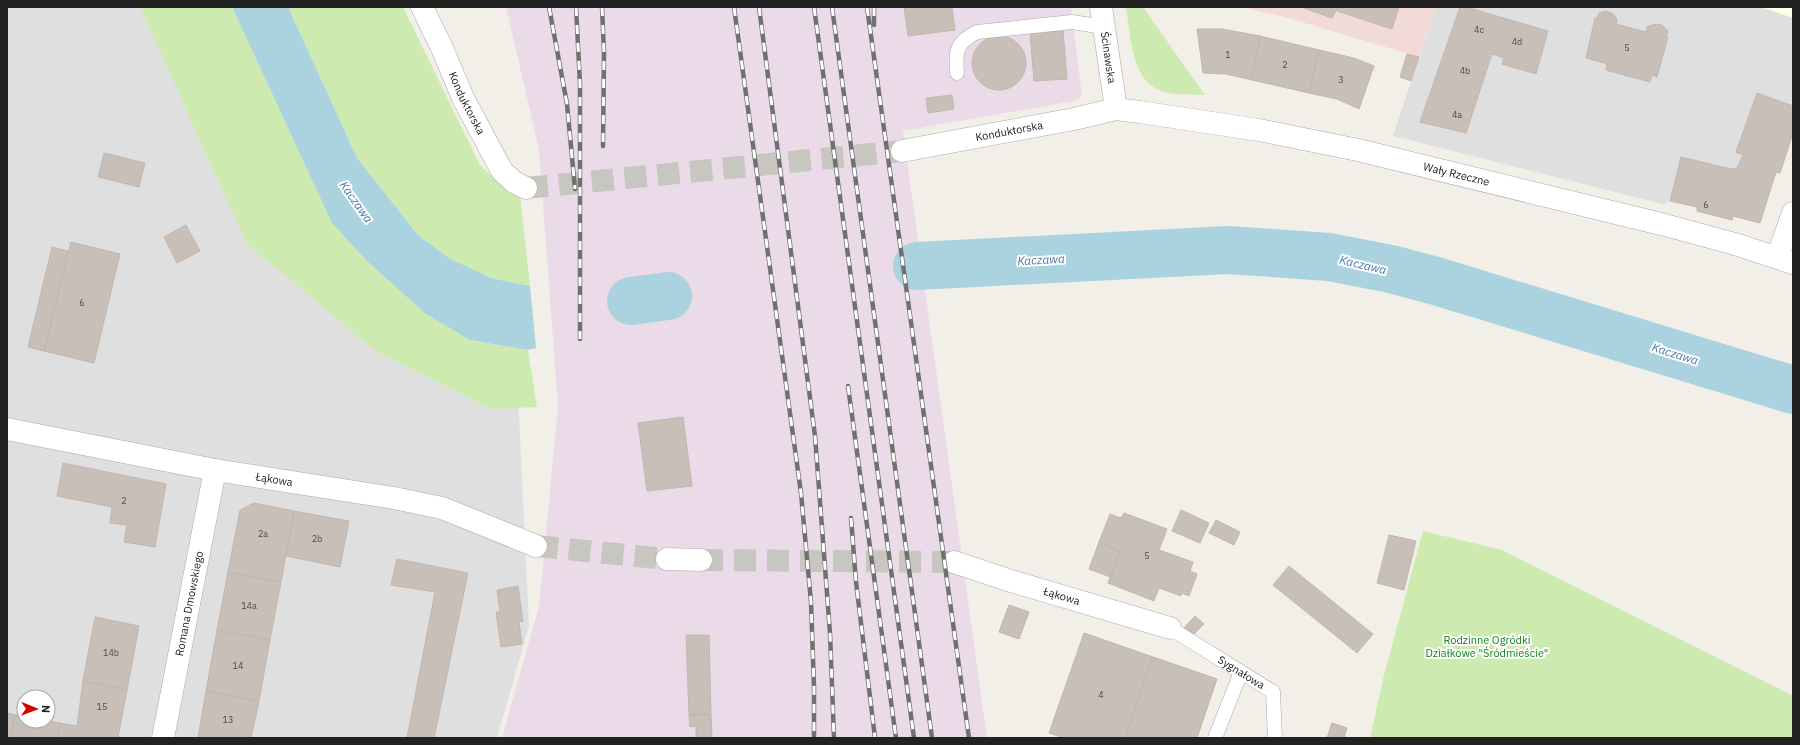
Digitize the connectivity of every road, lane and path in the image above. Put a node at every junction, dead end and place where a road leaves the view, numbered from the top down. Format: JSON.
{"nodes":[{"id":1,"x":422,"y":7,"type":"edge"},
{"id":2,"x":1102,"y":17,"type":"edge"},
{"id":3,"x":957,"y":72,"type":"dead end"},
{"id":4,"x":1116,"y":109,"type":"junction"},
{"id":5,"x":902,"y":151,"type":"tunnel mouth"},
{"id":6,"x":526,"y":188,"type":"tunnel mouth"},
{"id":7,"x":1793,"y":213,"type":"edge"},
{"id":8,"x":1785,"y":260,"type":"edge"},
{"id":9,"x":7,"y":429,"type":"edge"},
{"id":10,"x":215,"y":470,"type":"junction"},
{"id":11,"x":536,"y":546,"type":"tunnel mouth"},
{"id":12,"x":667,"y":559,"type":"tunnel mouth"},
{"id":13,"x":701,"y":560,"type":"tunnel mouth"},
{"id":14,"x":954,"y":562,"type":"tunnel mouth"},
{"id":15,"x":1170,"y":628,"type":"joint"},
{"id":16,"x":1241,"y":672,"type":"junction"},
{"id":17,"x":163,"y":738,"type":"edge"},
{"id":18,"x":1215,"y":738,"type":"edge"},
{"id":19,"x":1275,"y":738,"type":"edge"}],
"edges":[{"from":1,"to":6,"type":"street","name":"Konduktorska"},
{"from":2,"to":3,"type":"lane"},
{"from":2,"to":4,"type":"street","name":"Ścinawska"},
{"from":4,"to":5,"type":"street","name":"Konduktorska"},
{"from":4,"to":8,"type":"street","name":"Wały Rzeczne"},
{"from":7,"to":8,"type":"street"},
{"from":9,"to":10,"type":"street","name":"Łąkowa"},
{"from":10,"to":11,"type":"street","name":"Łąkowa"},
{"from":10,"to":17,"type":"street","name":"Romana Dmowskiego"},
{"from":12,"to":13,"type":"street"},
{"from":14,"to":15,"type":"street","name":"Łąkowa"},
{"from":15,"to":16,"type":"lane","name":"Sygnałowa"},
{"from":16,"to":18,"type":"lane"},
{"from":16,"to":19,"type":"lane","name":"Sygnałowa"}]}
